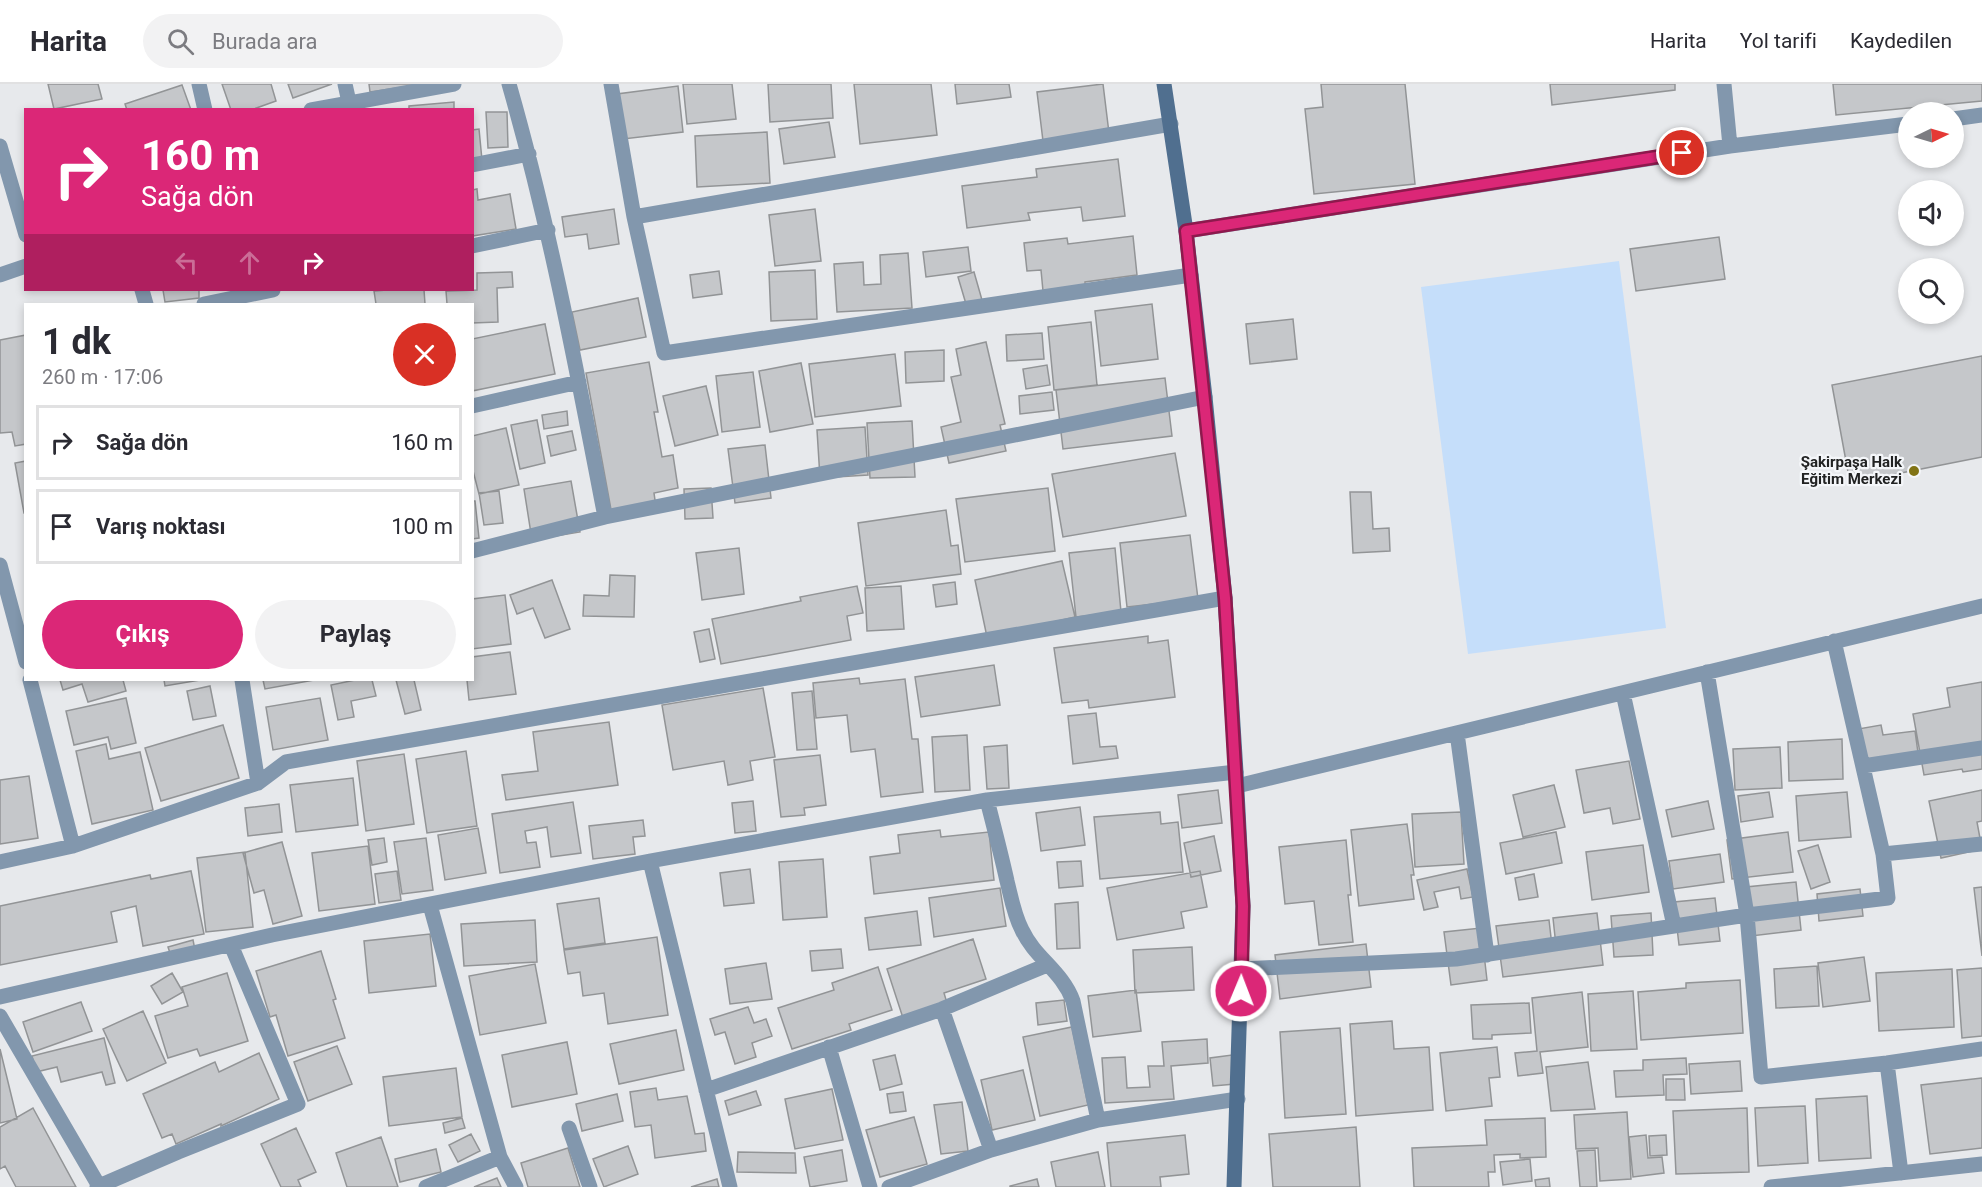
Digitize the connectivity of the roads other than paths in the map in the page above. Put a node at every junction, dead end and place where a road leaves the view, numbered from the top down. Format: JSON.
{"nodes":[{"id":1,"x":199,"y":84,"type":"edge"},
{"id":2,"x":345,"y":84,"type":"edge"},
{"id":3,"x":454,"y":84,"type":"edge"},
{"id":4,"x":509,"y":84,"type":"edge"},
{"id":5,"x":611,"y":84,"type":"edge"},
{"id":6,"x":1164,"y":84,"type":"edge"},
{"id":7,"x":1724,"y":84,"type":"edge"},
{"id":8,"x":349,"y":102,"type":"junction"},
{"id":9,"x":205,"y":108,"type":"edge"},
{"id":10,"x":320,"y":108,"type":"edge"},
{"id":11,"x":1982,"y":115,"type":"edge"},
{"id":12,"x":1964,"y":117,"type":"edge"},
{"id":13,"x":1171,"y":124,"type":"junction"},
{"id":14,"x":1898,"y":125,"type":"edge"},
{"id":15,"x":0,"y":146,"type":"edge"},
{"id":16,"x":1730,"y":146,"type":"junction"},
{"id":17,"x":529,"y":154,"type":"junction"},
{"id":18,"x":474,"y":165,"type":"edge"},
{"id":19,"x":634,"y":217,"type":"junction"},
{"id":20,"x":24,"y":228,"type":"edge"},
{"id":21,"x":548,"y":230,"type":"junction"},
{"id":22,"x":1186,"y":231,"type":"junction"},
{"id":23,"x":474,"y":246,"type":"edge"},
{"id":24,"x":24,"y":267,"type":"edge"},
{"id":25,"x":0,"y":274,"type":"edge"},
{"id":26,"x":1191,"y":274,"type":"junction"},
{"id":27,"x":268,"y":291,"type":"edge"},
{"id":28,"x":209,"y":303,"type":"edge"},
{"id":29,"x":579,"y":382,"type":"junction"},
{"id":30,"x":1205,"y":397,"type":"junction"},
{"id":31,"x":474,"y":406,"type":"edge"},
{"id":32,"x":605,"y":517,"type":"junction"},
{"id":33,"x":474,"y":550,"type":"edge"},
{"id":34,"x":0,"y":565,"type":"edge"},
{"id":35,"x":1225,"y":598,"type":"junction"},
{"id":36,"x":1982,"y":606,"type":"edge"},
{"id":37,"x":1834,"y":641,"type":"junction"},
{"id":38,"x":24,"y":655,"type":"edge"},
{"id":39,"x":1707,"y":672,"type":"junction"},
{"id":40,"x":30,"y":681,"type":"edge"},
{"id":41,"x":242,"y":681,"type":"edge"},
{"id":42,"x":1623,"y":693,"type":"junction"},
{"id":43,"x":1457,"y":733,"type":"junction"},
{"id":44,"x":1982,"y":748,"type":"edge"},
{"id":45,"x":1863,"y":766,"type":"junction"},
{"id":46,"x":1237,"y":779,"type":"junction"},
{"id":47,"x":258,"y":783,"type":"junction"},
{"id":48,"x":987,"y":800,"type":"junction"},
{"id":49,"x":1982,"y":844,"type":"edge"},
{"id":50,"x":73,"y":846,"type":"junction"},
{"id":51,"x":1883,"y":854,"type":"junction"},
{"id":52,"x":650,"y":861,"type":"junction"},
{"id":53,"x":0,"y":862,"type":"edge"},
{"id":54,"x":430,"y":905,"type":"junction"},
{"id":55,"x":1747,"y":915,"type":"junction"},
{"id":56,"x":1674,"y":926,"type":"junction"},
{"id":57,"x":231,"y":945,"type":"junction"},
{"id":58,"x":1487,"y":955,"type":"junction"},
{"id":59,"x":1047,"y":964,"type":"junction"},
{"id":60,"x":1241,"y":969,"type":"junction"},
{"id":61,"x":0,"y":997,"type":"edge"},
{"id":62,"x":942,"y":1009,"type":"junction"},
{"id":63,"x":0,"y":1016,"type":"edge"},
{"id":64,"x":829,"y":1047,"type":"junction"},
{"id":65,"x":1982,"y":1049,"type":"edge"},
{"id":66,"x":1887,"y":1064,"type":"junction"},
{"id":67,"x":705,"y":1090,"type":"junction"},
{"id":68,"x":1238,"y":1099,"type":"junction"},
{"id":69,"x":1098,"y":1120,"type":"junction"},
{"id":70,"x":569,"y":1128,"type":"dead end"},
{"id":71,"x":991,"y":1150,"type":"junction"},
{"id":72,"x":500,"y":1157,"type":"junction"},
{"id":73,"x":1982,"y":1164,"type":"edge"},
{"id":74,"x":1901,"y":1173,"type":"junction"},
{"id":75,"x":98,"y":1186,"type":"edge"},
{"id":76,"x":426,"y":1187,"type":"edge"},
{"id":77,"x":516,"y":1187,"type":"edge"},
{"id":78,"x":590,"y":1187,"type":"edge"},
{"id":79,"x":730,"y":1187,"type":"edge"},
{"id":80,"x":870,"y":1187,"type":"edge"},
{"id":81,"x":889,"y":1187,"type":"edge"},
{"id":82,"x":1234,"y":1187,"type":"edge"},
{"id":83,"x":1771,"y":1187,"type":"edge"}],
"edges":[{"from":1,"to":9,"type":"street"},
{"from":2,"to":8,"type":"street"},
{"from":3,"to":8,"type":"street"},
{"from":4,"to":17,"type":"street"},
{"from":5,"to":19,"type":"street"},
{"from":6,"to":13,"type":"main road"},
{"from":7,"to":16,"type":"street"},
{"from":8,"to":10,"type":"street"},
{"from":11,"to":12,"type":"street"},
{"from":13,"to":19,"type":"street"},
{"from":13,"to":22,"type":"main road"},
{"from":14,"to":16,"type":"street"},
{"from":15,"to":20,"type":"street"},
{"from":16,"to":22,"type":"street"},
{"from":17,"to":18,"type":"street"},
{"from":17,"to":21,"type":"street"},
{"from":19,"to":26,"type":"street"},
{"from":21,"to":23,"type":"street"},
{"from":21,"to":29,"type":"street"},
{"from":22,"to":26,"type":"main road"},
{"from":24,"to":25,"type":"street"},
{"from":26,"to":30,"type":"main road"},
{"from":27,"to":28,"type":"street"},
{"from":29,"to":31,"type":"street"},
{"from":29,"to":32,"type":"street"},
{"from":30,"to":32,"type":"street"},
{"from":30,"to":35,"type":"main road"},
{"from":32,"to":33,"type":"street"},
{"from":34,"to":38,"type":"street"},
{"from":35,"to":46,"type":"main road"},
{"from":35,"to":47,"type":"street"},
{"from":36,"to":37,"type":"street"},
{"from":37,"to":39,"type":"street"},
{"from":37,"to":45,"type":"street"},
{"from":39,"to":42,"type":"street"},
{"from":39,"to":55,"type":"street"},
{"from":40,"to":50,"type":"street"},
{"from":41,"to":47,"type":"street"},
{"from":42,"to":43,"type":"street"},
{"from":42,"to":56,"type":"street"},
{"from":43,"to":46,"type":"street"},
{"from":43,"to":58,"type":"street"},
{"from":44,"to":45,"type":"street"},
{"from":45,"to":51,"type":"street"},
{"from":46,"to":48,"type":"street"},
{"from":46,"to":60,"type":"main road"},
{"from":47,"to":50,"type":"street"},
{"from":48,"to":52,"type":"street"},
{"from":48,"to":59,"type":"street"},
{"from":49,"to":51,"type":"street"},
{"from":50,"to":53,"type":"street"},
{"from":51,"to":55,"type":"street"},
{"from":52,"to":54,"type":"street"},
{"from":52,"to":67,"type":"street"},
{"from":54,"to":57,"type":"street"},
{"from":54,"to":72,"type":"street"},
{"from":55,"to":56,"type":"street"},
{"from":55,"to":66,"type":"street"},
{"from":56,"to":58,"type":"street"},
{"from":57,"to":61,"type":"street"},
{"from":57,"to":75,"type":"street"},
{"from":58,"to":60,"type":"street"},
{"from":59,"to":62,"type":"street"},
{"from":59,"to":69,"type":"street"},
{"from":60,"to":68,"type":"main road"},
{"from":62,"to":64,"type":"street"},
{"from":62,"to":71,"type":"street"},
{"from":63,"to":75,"type":"street"},
{"from":64,"to":67,"type":"street"},
{"from":64,"to":80,"type":"street"},
{"from":65,"to":66,"type":"street"},
{"from":66,"to":74,"type":"street"},
{"from":67,"to":79,"type":"street"},
{"from":68,"to":69,"type":"street"},
{"from":68,"to":82,"type":"main road"},
{"from":69,"to":71,"type":"street"},
{"from":70,"to":78,"type":"street"},
{"from":71,"to":81,"type":"street"},
{"from":72,"to":76,"type":"street"},
{"from":72,"to":77,"type":"street"},
{"from":73,"to":74,"type":"street"},
{"from":74,"to":83,"type":"street"}]}
